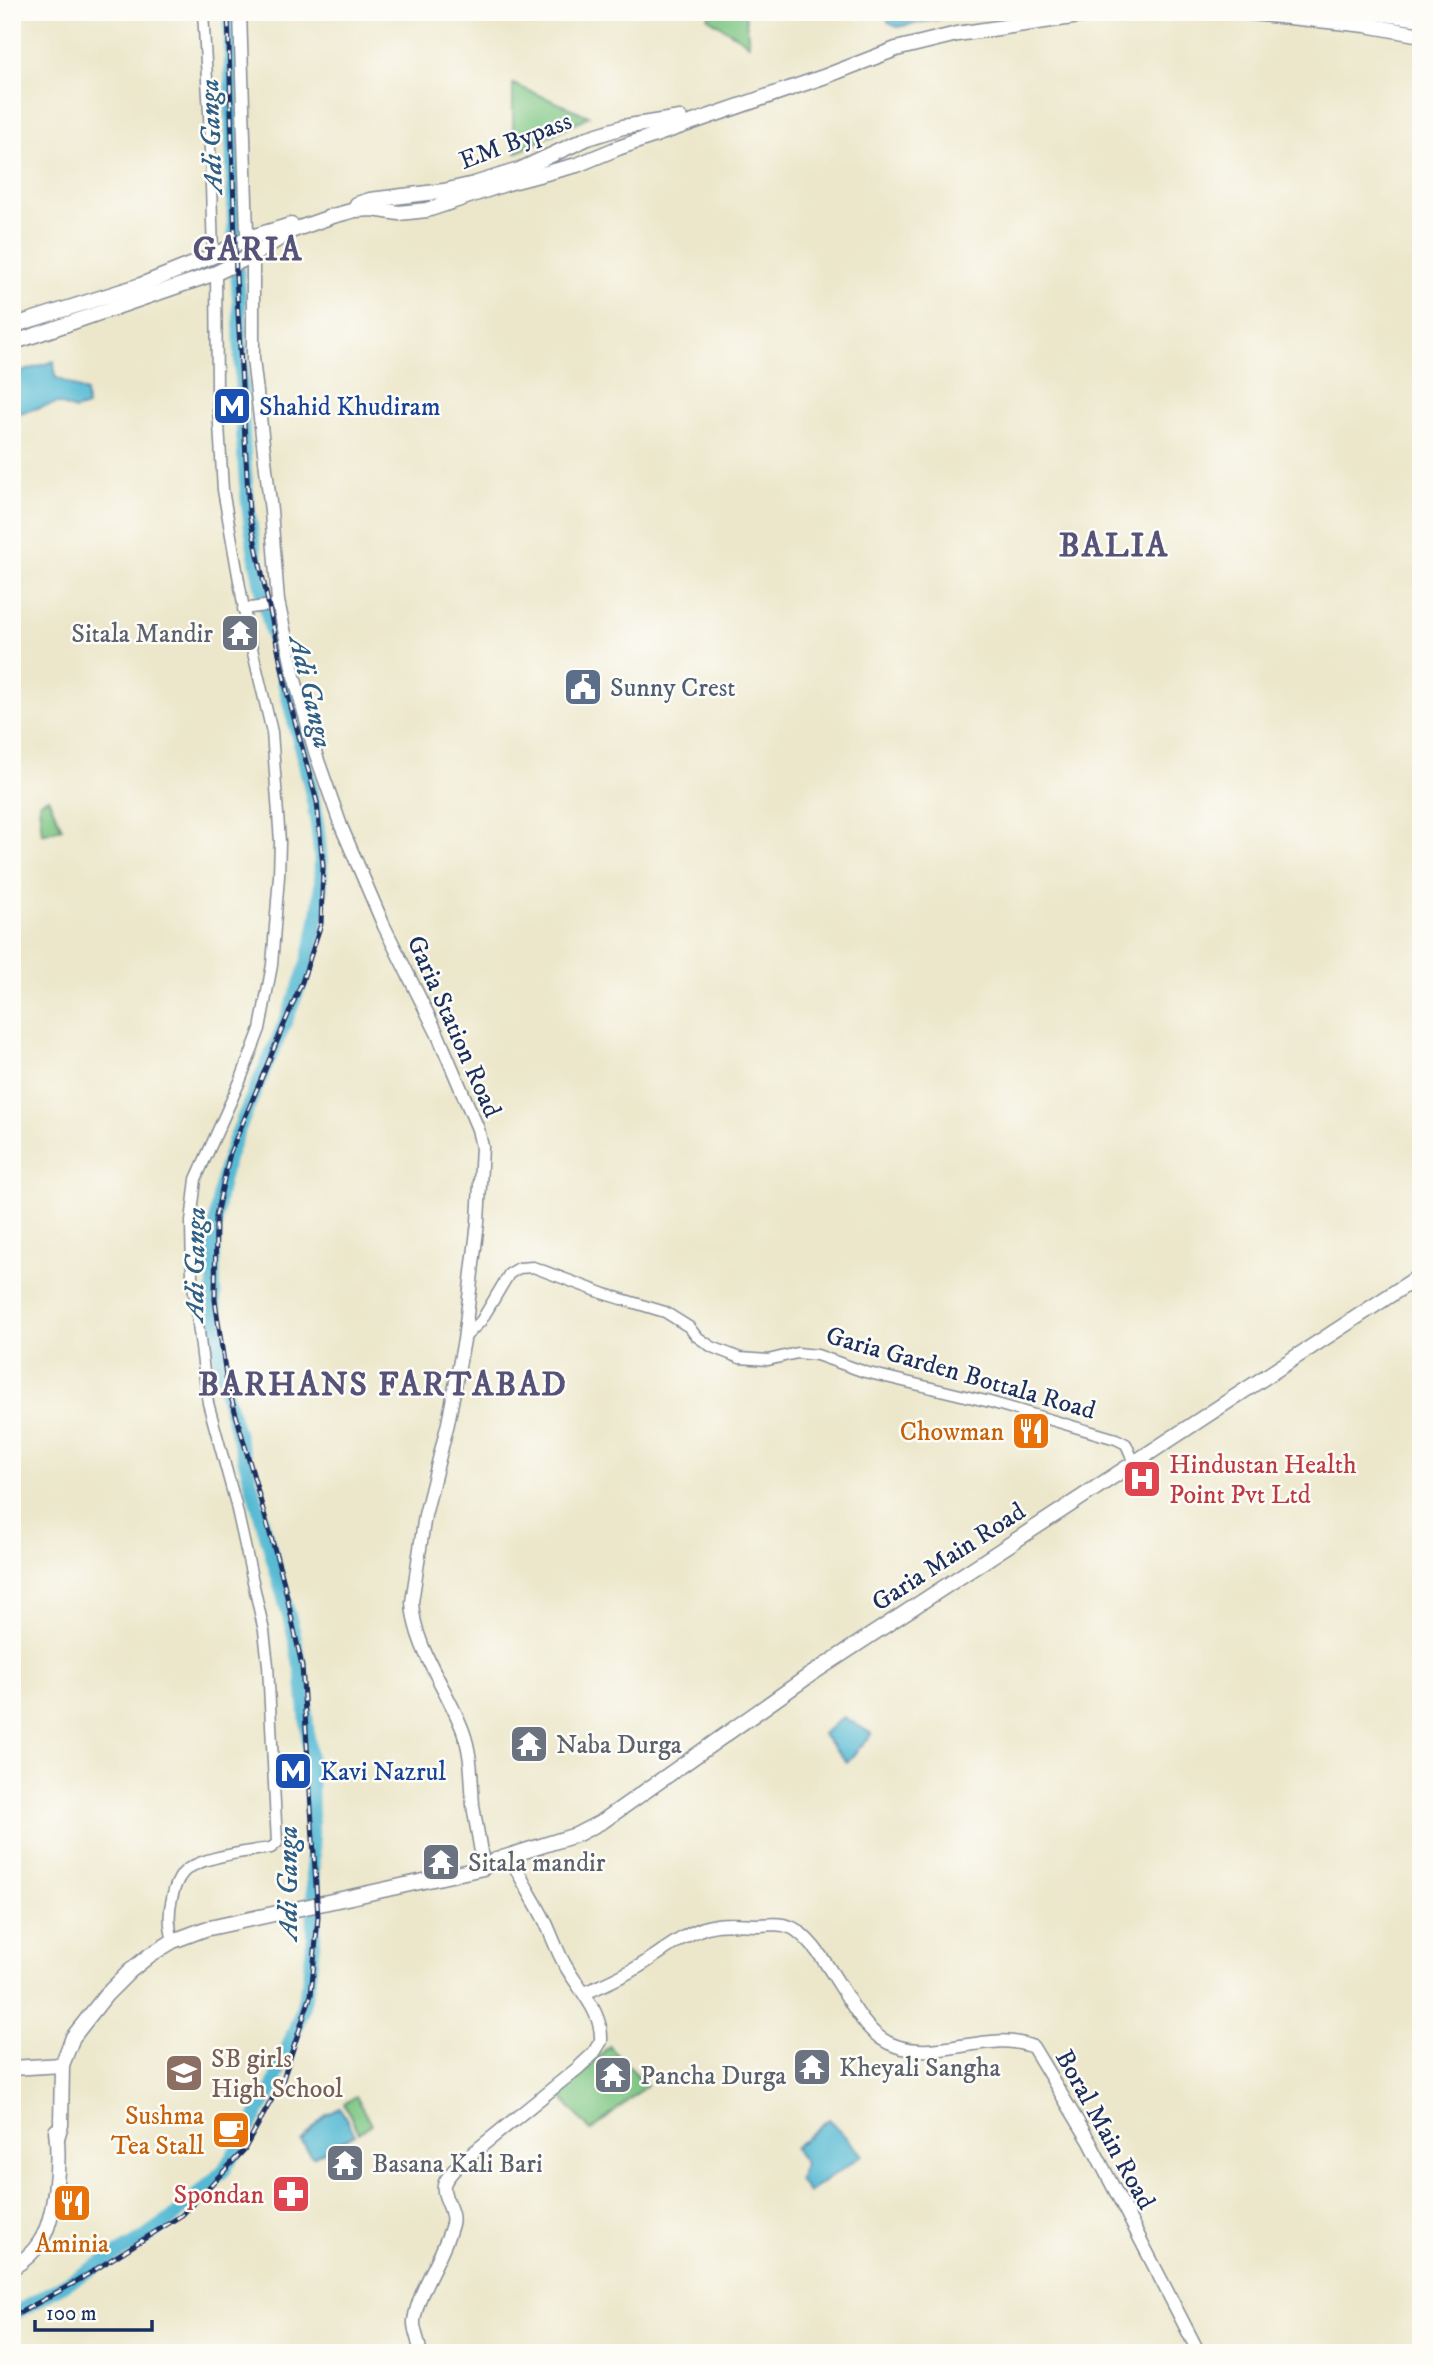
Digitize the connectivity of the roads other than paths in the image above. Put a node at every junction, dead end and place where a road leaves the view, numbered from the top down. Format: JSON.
{"nodes":[{"id":1,"x":203,"y":12,"type":"edge"},
{"id":2,"x":240,"y":12,"type":"edge"},
{"id":3,"x":1039,"y":12,"type":"edge"},
{"id":4,"x":1130,"y":12,"type":"edge"},
{"id":5,"x":1242,"y":12,"type":"edge"},
{"id":6,"x":1371,"y":12,"type":"edge"},
{"id":7,"x":1421,"y":19,"type":"edge"},
{"id":8,"x":1421,"y":35,"type":"edge"},
{"id":9,"x":506,"y":179,"type":"junction"},
{"id":10,"x":244,"y":240,"type":"junction"},
{"id":11,"x":217,"y":254,"type":"junction"},
{"id":12,"x":247,"y":258,"type":"junction"},
{"id":13,"x":219,"y":272,"type":"junction"},
{"id":14,"x":12,"y":326,"type":"edge"},
{"id":15,"x":12,"y":343,"type":"edge"},
{"id":16,"x":279,"y":604,"type":"junction"},
{"id":17,"x":243,"y":609,"type":"junction"},
{"id":18,"x":1421,"y":1275,"type":"edge"},
{"id":19,"x":464,"y":1338,"type":"junction"},
{"id":20,"x":1134,"y":1462,"type":"junction"},
{"id":21,"x":493,"y":1861,"type":"junction"},
{"id":22,"x":172,"y":1937,"type":"junction"},
{"id":23,"x":585,"y":1993,"type":"junction"},
{"id":24,"x":58,"y":2065,"type":"junction"},
{"id":25,"x":12,"y":2068,"type":"edge"},
{"id":26,"x":12,"y":2268,"type":"edge"},
{"id":27,"x":420,"y":2353,"type":"edge"},
{"id":28,"x":1199,"y":2353,"type":"edge"}],
"edges":[{"from":1,"to":11,"type":"street"},
{"from":2,"to":10,"type":"main road","name":"Garia Station Road"},
{"from":3,"to":9,"type":"main road","name":"EM Bypass"},
{"from":4,"to":9,"type":"main road"},
{"from":5,"to":8,"type":"main road"},
{"from":6,"to":7,"type":"main road"},
{"from":9,"to":10,"type":"main road","name":"EM Bypass"},
{"from":9,"to":12,"type":"main road"},
{"from":10,"to":11,"type":"main road","name":"EM Bypass"},
{"from":10,"to":12,"type":"main road","name":"Garia Station Road"},
{"from":11,"to":14,"type":"main road","name":"EM Bypass"},
{"from":12,"to":13,"type":"main road"},
{"from":12,"to":16,"type":"main road","name":"Garia Station Road"},
{"from":13,"to":15,"type":"main road"},
{"from":13,"to":17,"type":"street"},
{"from":16,"to":17,"type":"street"},
{"from":16,"to":19,"type":"main road","name":"Garia Station Road"},
{"from":17,"to":22,"type":"street"},
{"from":18,"to":20,"type":"main road","name":"Garia Main Road"},
{"from":19,"to":20,"type":"street","name":"Garia Garden Bottala Road"},
{"from":19,"to":21,"type":"main road","name":"Garia Station Road"},
{"from":20,"to":21,"type":"main road","name":"Garia Main Road"},
{"from":21,"to":22,"type":"main road","name":"Garia Main Road"},
{"from":21,"to":23,"type":"main road"},
{"from":22,"to":24,"type":"main road","name":"Garia Main Road"},
{"from":23,"to":27,"type":"main road"},
{"from":23,"to":28,"type":"main road","name":"Boral Main Road"},
{"from":24,"to":25,"type":"main road"},
{"from":24,"to":26,"type":"main road"}]}
